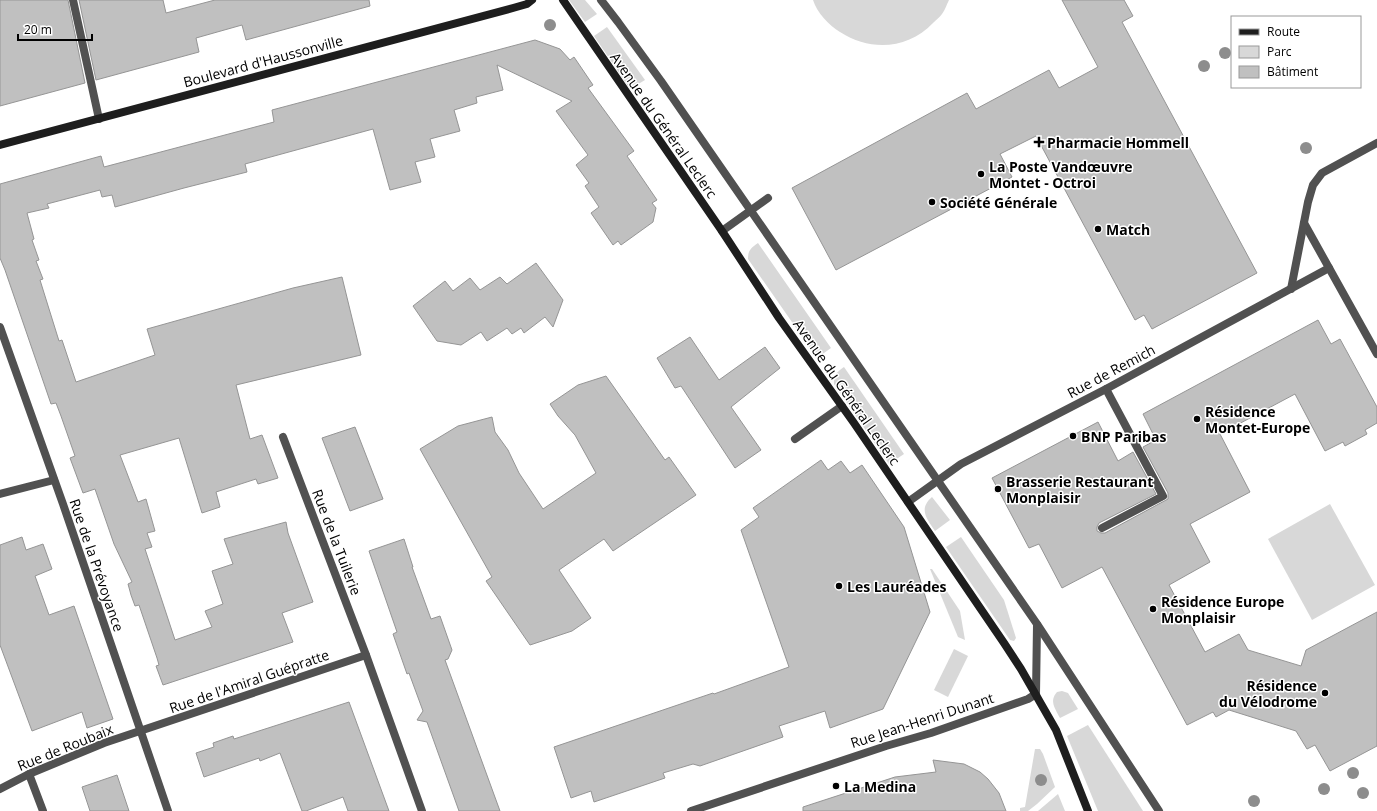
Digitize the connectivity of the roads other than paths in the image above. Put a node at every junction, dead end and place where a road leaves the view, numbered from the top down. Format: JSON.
{"nodes":[{"id":1,"x":73,"y":0,"type":"edge"},
{"id":2,"x":532,"y":0,"type":"edge"},
{"id":3,"x":562,"y":0,"type":"edge"},
{"id":4,"x":601,"y":0,"type":"edge"},
{"id":5,"x":99,"y":119,"type":"junction"},
{"id":6,"x":1377,"y":143,"type":"edge"},
{"id":7,"x":0,"y":145,"type":"edge"},
{"id":8,"x":768,"y":198,"type":"dead end"},
{"id":9,"x":751,"y":211,"type":"junction"},
{"id":10,"x":1304,"y":223,"type":"junction"},
{"id":11,"x":722,"y":232,"type":"junction"},
{"id":12,"x":1329,"y":268,"type":"junction"},
{"id":13,"x":1291,"y":289,"type":"junction"},
{"id":14,"x":0,"y":328,"type":"edge"},
{"id":15,"x":1377,"y":354,"type":"edge"},
{"id":16,"x":1106,"y":389,"type":"junction"},
{"id":17,"x":842,"y":406,"type":"junction"},
{"id":18,"x":284,"y":437,"type":"dead end"},
{"id":19,"x":795,"y":439,"type":"dead end"},
{"id":20,"x":54,"y":480,"type":"junction"},
{"id":21,"x":937,"y":480,"type":"junction"},
{"id":22,"x":0,"y":494,"type":"edge"},
{"id":23,"x":908,"y":502,"type":"junction"},
{"id":24,"x":1102,"y":528,"type":"dead end"},
{"id":25,"x":1037,"y":624,"type":"junction"},
{"id":26,"x":366,"y":655,"type":"junction"},
{"id":27,"x":1036,"y":694,"type":"junction"},
{"id":28,"x":140,"y":731,"type":"junction"},
{"id":29,"x":29,"y":774,"type":"junction"},
{"id":30,"x":0,"y":789,"type":"edge"},
{"id":31,"x":43,"y":811,"type":"edge"},
{"id":32,"x":168,"y":811,"type":"edge"},
{"id":33,"x":422,"y":811,"type":"edge"},
{"id":34,"x":691,"y":811,"type":"edge"},
{"id":35,"x":1088,"y":811,"type":"edge"},
{"id":36,"x":1159,"y":811,"type":"edge"}],
"edges":[{"from":1,"to":5,"type":"street"},
{"from":2,"to":5,"type":"street","name":"Boulevard d'Haussonville"},
{"from":3,"to":11,"type":"street","name":"Avenue du Général Leclerc"},
{"from":4,"to":9,"type":"street"},
{"from":5,"to":7,"type":"street","name":"Boulevard d'Haussonville"},
{"from":6,"to":10,"type":"street"},
{"from":8,"to":9,"type":"street"},
{"from":9,"to":11,"type":"street"},
{"from":9,"to":21,"type":"street"},
{"from":10,"to":12,"type":"street"},
{"from":10,"to":13,"type":"street"},
{"from":11,"to":17,"type":"street","name":"Avenue du Général Leclerc"},
{"from":12,"to":13,"type":"street","name":"Rue de Remich"},
{"from":12,"to":15,"type":"street"},
{"from":13,"to":16,"type":"street","name":"Rue de Remich"},
{"from":14,"to":20,"type":"street","name":"Rue de la Prévoyance"},
{"from":16,"to":21,"type":"street","name":"Rue de Remich"},
{"from":16,"to":24,"type":"street"},
{"from":17,"to":19,"type":"street"},
{"from":17,"to":23,"type":"street","name":"Avenue du Général Leclerc"},
{"from":18,"to":26,"type":"street","name":"Rue de la Tuilerie"},
{"from":20,"to":22,"type":"street"},
{"from":20,"to":28,"type":"street","name":"Rue de la Prévoyance"},
{"from":21,"to":23,"type":"street","name":"Rue de Remich"},
{"from":21,"to":25,"type":"street"},
{"from":23,"to":27,"type":"street","name":"Avenue du Général Leclerc"},
{"from":25,"to":27,"type":"street"},
{"from":25,"to":36,"type":"street"},
{"from":26,"to":28,"type":"street","name":"Rue de l'Amiral Guépratte"},
{"from":26,"to":33,"type":"street","name":"Rue de la Tuilerie"},
{"from":27,"to":34,"type":"street","name":"Rue Jean-Henri Dunant"},
{"from":27,"to":35,"type":"street","name":"Avenue du Général Leclerc"},
{"from":28,"to":29,"type":"street","name":"Rue de Roubaix"},
{"from":28,"to":32,"type":"street","name":"Rue de la Prévoyance"},
{"from":29,"to":30,"type":"street","name":"Rue de Roubaix"},
{"from":29,"to":31,"type":"street"}]}
